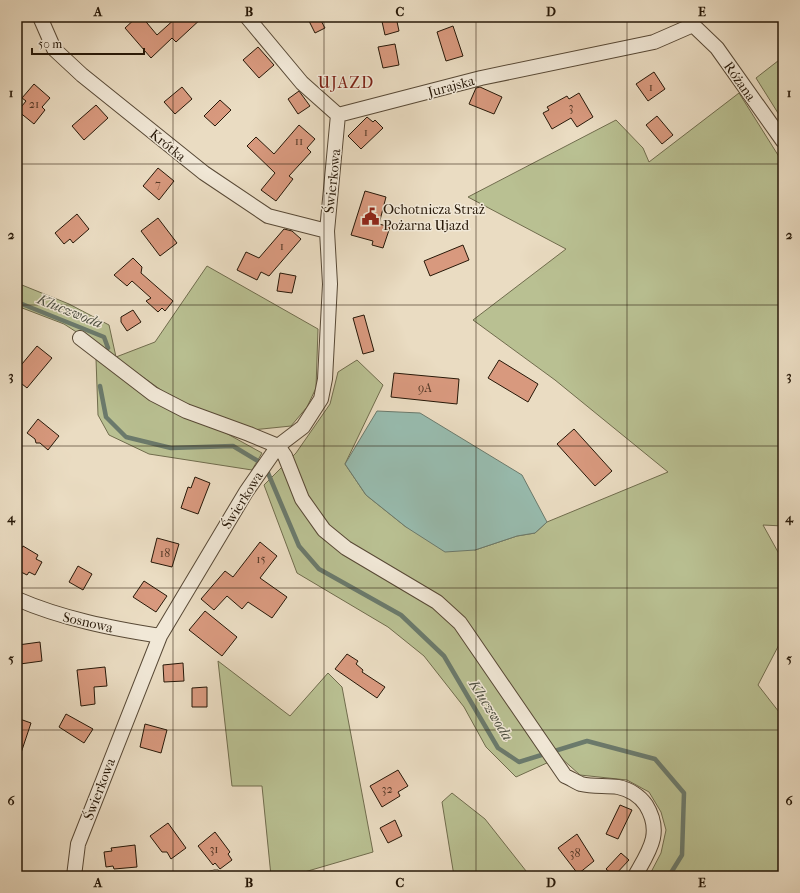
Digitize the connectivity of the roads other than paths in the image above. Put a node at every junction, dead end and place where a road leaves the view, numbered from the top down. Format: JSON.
{"nodes":[{"id":1,"x":40,"y":17,"type":"edge"},
{"id":2,"x":247,"y":17,"type":"edge"},
{"id":3,"x":696,"y":21,"type":"edge"},
{"id":4,"x":338,"y":115,"type":"junction"},
{"id":5,"x":783,"y":140,"type":"edge"},
{"id":6,"x":327,"y":231,"type":"junction"},
{"id":7,"x":80,"y":338,"type":"dead end"},
{"id":8,"x":278,"y":446,"type":"junction"},
{"id":9,"x":17,"y":599,"type":"edge"},
{"id":10,"x":160,"y":636,"type":"junction"},
{"id":11,"x":216,"y":873,"type":"dead end"},
{"id":12,"x":74,"y":876,"type":"edge"},
{"id":13,"x":206,"y":876,"type":"edge"},
{"id":14,"x":635,"y":876,"type":"edge"}],
"edges":[{"from":1,"to":6,"type":"street","name":"Krótka"},
{"from":2,"to":4,"type":"street"},
{"from":3,"to":4,"type":"street","name":"Jurajska"},
{"from":3,"to":5,"type":"street","name":"Różana"},
{"from":4,"to":6,"type":"street","name":"Świerkowa"},
{"from":6,"to":8,"type":"street","name":"Świerkowa"},
{"from":7,"to":8,"type":"street"},
{"from":8,"to":10,"type":"street","name":"Świerkowa"},
{"from":8,"to":14,"type":"street"},
{"from":9,"to":10,"type":"street","name":"Sosnowa"},
{"from":10,"to":12,"type":"street","name":"Świerkowa"},
{"from":11,"to":13,"type":"lane"}]}
